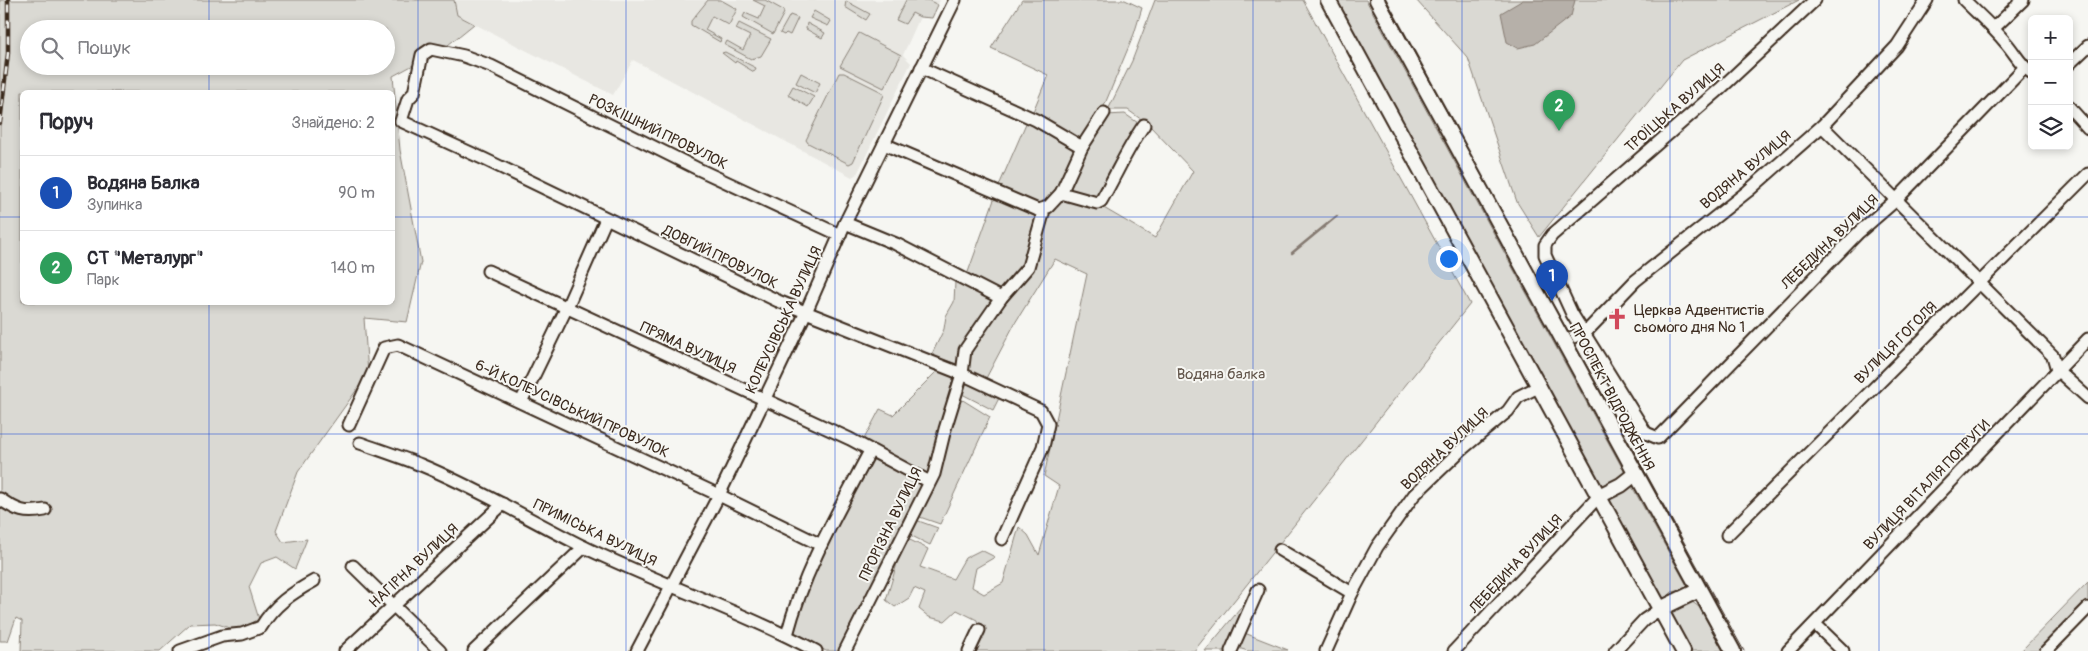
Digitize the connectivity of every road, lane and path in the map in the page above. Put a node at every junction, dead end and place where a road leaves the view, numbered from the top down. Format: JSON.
{"nodes":[{"id":1,"x":955,"y":0,"type":"edge"},
{"id":2,"x":1328,"y":0,"type":"edge"},
{"id":3,"x":1377,"y":0,"type":"edge"},
{"id":4,"x":1815,"y":0,"type":"edge"},
{"id":5,"x":1927,"y":0,"type":"edge"},
{"id":6,"x":1964,"y":0,"type":"edge"},
{"id":7,"x":2023,"y":0,"type":"edge"},
{"id":8,"x":1994,"y":28,"type":"junction"},
{"id":9,"x":2088,"y":46,"type":"edge"},
{"id":10,"x":2073,"y":60,"type":"edge"},
{"id":11,"x":921,"y":68,"type":"junction"},
{"id":12,"x":2028,"y":71,"type":"edge"},
{"id":13,"x":2073,"y":111,"type":"edge"},
{"id":14,"x":1104,"y":112,"type":"dead end"},
{"id":15,"x":401,"y":121,"type":"joint"},
{"id":16,"x":1144,"y":125,"type":"dead end"},
{"id":17,"x":1822,"y":126,"type":"junction"},
{"id":18,"x":2088,"y":128,"type":"edge"},
{"id":19,"x":884,"y":144,"type":"junction"},
{"id":20,"x":1082,"y":147,"type":"junction"},
{"id":21,"x":2088,"y":174,"type":"edge"},
{"id":22,"x":1061,"y":194,"type":"junction"},
{"id":23,"x":1896,"y":200,"type":"junction"},
{"id":24,"x":1038,"y":210,"type":"junction"},
{"id":25,"x":606,"y":218,"type":"junction"},
{"id":26,"x":845,"y":224,"type":"junction"},
{"id":27,"x":840,"y":235,"type":"junction"},
{"id":28,"x":488,"y":270,"type":"dead end"},
{"id":29,"x":1979,"y":281,"type":"junction"},
{"id":30,"x":1001,"y":298,"type":"junction"},
{"id":31,"x":567,"y":308,"type":"junction"},
{"id":32,"x":806,"y":312,"type":"junction"},
{"id":33,"x":1585,"y":333,"type":"junction"},
{"id":34,"x":2088,"y":339,"type":"edge"},
{"id":35,"x":1564,"y":340,"type":"junction"},
{"id":36,"x":2057,"y":370,"type":"junction"},
{"id":37,"x":962,"y":374,"type":"junction"},
{"id":38,"x":1540,"y":386,"type":"junction"},
{"id":39,"x":2088,"y":398,"type":"edge"},
{"id":40,"x":764,"y":400,"type":"junction"},
{"id":41,"x":521,"y":402,"type":"junction"},
{"id":42,"x":349,"y":425,"type":"dead end"},
{"id":43,"x":360,"y":443,"type":"dead end"},
{"id":44,"x":870,"y":451,"type":"junction"},
{"id":45,"x":1635,"y":474,"type":"junction"},
{"id":46,"x":928,"y":481,"type":"junction"},
{"id":47,"x":719,"y":495,"type":"junction"},
{"id":48,"x":1599,"y":496,"type":"junction"},
{"id":49,"x":0,"y":499,"type":"edge"},
{"id":50,"x":503,"y":504,"type":"junction"},
{"id":51,"x":46,"y":510,"type":"dead end"},
{"id":52,"x":1727,"y":535,"type":"dead end"},
{"id":53,"x":1002,"y":539,"type":"dead end"},
{"id":54,"x":821,"y":545,"type":"junction"},
{"id":55,"x":584,"y":547,"type":"junction"},
{"id":56,"x":1280,"y":550,"type":"dead end"},
{"id":57,"x":353,"y":566,"type":"dead end"},
{"id":58,"x":314,"y":581,"type":"dead end"},
{"id":59,"x":671,"y":587,"type":"junction"},
{"id":60,"x":1258,"y":590,"type":"dead end"},
{"id":61,"x":1699,"y":590,"type":"junction"},
{"id":62,"x":1352,"y":593,"type":"junction"},
{"id":63,"x":393,"y":606,"type":"junction"},
{"id":64,"x":2088,"y":608,"type":"edge"},
{"id":65,"x":1660,"y":609,"type":"junction"},
{"id":66,"x":1815,"y":624,"type":"junction"},
{"id":67,"x":979,"y":630,"type":"dead end"},
{"id":68,"x":787,"y":635,"type":"junction"},
{"id":69,"x":180,"y":651,"type":"edge"},
{"id":70,"x":345,"y":651,"type":"edge"},
{"id":71,"x":440,"y":651,"type":"edge"},
{"id":72,"x":474,"y":651,"type":"edge"},
{"id":73,"x":637,"y":651,"type":"edge"},
{"id":74,"x":816,"y":651,"type":"edge"},
{"id":75,"x":845,"y":651,"type":"edge"},
{"id":76,"x":969,"y":651,"type":"edge"},
{"id":77,"x":1231,"y":651,"type":"edge"},
{"id":78,"x":1326,"y":651,"type":"edge"},
{"id":79,"x":1454,"y":651,"type":"edge"},
{"id":80,"x":1615,"y":651,"type":"edge"},
{"id":81,"x":1684,"y":651,"type":"edge"},
{"id":82,"x":1733,"y":651,"type":"edge"},
{"id":83,"x":1788,"y":651,"type":"edge"},
{"id":84,"x":1843,"y":651,"type":"edge"},
{"id":85,"x":2046,"y":651,"type":"edge"}],
"edges":[{"from":1,"to":11,"type":"street","name":"КОЛЕУСІВСЬКА ВУЛИЦЯ"},
{"from":2,"to":38,"type":"main road"},
{"from":3,"to":35,"type":"main road","name":"ПРОСПЕКТ ВІДРОДЖЕННЯ"},
{"from":4,"to":33,"type":"street","name":"ТРОЇЦЬКА ВУЛИЦЯ"},
{"from":5,"to":17,"type":"street","name":"ВОДЯНА ВУЛИЦЯ"},
{"from":6,"to":8,"type":"street"},
{"from":7,"to":8,"type":"street"},
{"from":8,"to":12,"type":"street"},
{"from":9,"to":10,"type":"street"},
{"from":11,"to":19,"type":"street","name":"КОЛЕУСІВСЬКА ВУЛИЦЯ"},
{"from":11,"to":20,"type":"street"},
{"from":12,"to":23,"type":"street","name":"ЛЕБЕДИНА ВУЛИЦЯ"},
{"from":13,"to":18,"type":"street"},
{"from":14,"to":20,"type":"street"},
{"from":15,"to":25,"type":"street","name":"ДОВГИЙ ПРОВУЛОК"},
{"from":15,"to":27,"type":"street","name":"РОЗКІШНИЙ ПРОВУЛОК"},
{"from":16,"to":22,"type":"street"},
{"from":17,"to":23,"type":"street"},
{"from":17,"to":33,"type":"street","name":"ВОДЯНА ВУЛИЦЯ"},
{"from":19,"to":24,"type":"street"},
{"from":19,"to":26,"type":"street","name":"КОЛЕУСІВСЬКА ВУЛИЦЯ"},
{"from":20,"to":22,"type":"street"},
{"from":21,"to":29,"type":"street","name":"ВУЛИЦЯ ГОГОЛЯ"},
{"from":22,"to":24,"type":"street"},
{"from":23,"to":29,"type":"street"},
{"from":23,"to":33,"type":"street","name":"ЛЕБЕДИНА ВУЛИЦЯ"},
{"from":24,"to":30,"type":"street","name":"ПРОРІЗНА ВУЛИЦЯ"},
{"from":25,"to":31,"type":"street"},
{"from":25,"to":32,"type":"street","name":"ДОВГИЙ ПРОВУЛОК"},
{"from":26,"to":27,"type":"street","name":"КОЛЕУСІВСЬКА ВУЛИЦЯ"},
{"from":26,"to":30,"type":"street"},
{"from":27,"to":32,"type":"street","name":"КОЛЕУСІВСЬКА ВУЛИЦЯ"},
{"from":28,"to":31,"type":"street","name":"ПРЯМА ВУЛИЦЯ"},
{"from":29,"to":36,"type":"street"},
{"from":29,"to":52,"type":"street","name":"ВУЛИЦЯ ГОГОЛЯ"},
{"from":30,"to":37,"type":"street","name":"ПРОРІЗНА ВУЛИЦЯ"},
{"from":31,"to":40,"type":"street","name":"ПРЯМА ВУЛИЦЯ"},
{"from":31,"to":41,"type":"street"},
{"from":32,"to":37,"type":"street","name":"ДОВГИЙ ПРОВУЛОК"},
{"from":32,"to":40,"type":"street","name":"КОЛЕУСІВСЬКА ВУЛИЦЯ"},
{"from":33,"to":35,"type":"street","name":"ВОДЯНА ВУЛИЦЯ"},
{"from":34,"to":36,"type":"street","name":"ВУЛИЦЯ ВІТАЛІЯ ПОПРУГИ"},
{"from":35,"to":45,"type":"main road","name":"ПРОСПЕКТ ВІДРОДЖЕННЯ"},
{"from":36,"to":39,"type":"street"},
{"from":36,"to":66,"type":"street","name":"ВУЛИЦЯ ВІТАЛІЯ ПОПРУГИ"},
{"from":37,"to":46,"type":"street","name":"ПРОРІЗНА ВУЛИЦЯ"},
{"from":37,"to":53,"type":"street","name":"ДОВГИЙ ПРОВУЛОК"},
{"from":38,"to":48,"type":"main road"},
{"from":38,"to":62,"type":"street","name":"ВОДЯНА ВУЛИЦЯ"},
{"from":40,"to":44,"type":"street","name":"ПРЯМА ВУЛИЦЯ"},
{"from":40,"to":47,"type":"street","name":"КОЛЕУСІВСЬКА ВУЛИЦЯ"},
{"from":41,"to":42,"type":"street","name":"6-Й КОЛЕУСІВСЬКИЙ ПРОВУЛОК"},
{"from":41,"to":47,"type":"street","name":"6-Й КОЛЕУСІВСЬКИЙ ПРОВУЛОК"},
{"from":43,"to":50,"type":"street","name":"ПРИМІСЬКА ВУЛИЦЯ"},
{"from":44,"to":46,"type":"street","name":"ПРЯМА ВУЛИЦЯ"},
{"from":44,"to":54,"type":"street"},
{"from":45,"to":48,"type":"main road"},
{"from":45,"to":61,"type":"main road","name":"ПРОСПЕКТ ВІДРОДЖЕННЯ"},
{"from":46,"to":75,"type":"street","name":"ПРОРІЗНА ВУЛИЦЯ"},
{"from":47,"to":54,"type":"street","name":"6-Й КОЛЕУСІВСЬКИЙ ПРОВУЛОК"},
{"from":47,"to":59,"type":"street","name":"КОЛЕУСІВСЬКА ВУЛИЦЯ"},
{"from":48,"to":65,"type":"main road"},
{"from":48,"to":79,"type":"street","name":"ЛЕБЕДИНА ВУЛИЦЯ"},
{"from":49,"to":51,"type":"street"},
{"from":50,"to":55,"type":"street","name":"ПРИМІСЬКА ВУЛИЦЯ"},
{"from":50,"to":63,"type":"street","name":"НАГІРНА ВУЛИЦЯ"},
{"from":54,"to":68,"type":"street"},
{"from":55,"to":59,"type":"street","name":"ПРИМІСЬКА ВУЛИЦЯ"},
{"from":55,"to":72,"type":"street"},
{"from":56,"to":62,"type":"street"},
{"from":57,"to":63,"type":"street"},
{"from":58,"to":69,"type":"street"},
{"from":59,"to":68,"type":"street","name":"ПРИМІСЬКА ВУЛИЦЯ"},
{"from":59,"to":73,"type":"street","name":"КОЛЕУСІВСЬКА ВУЛИЦЯ"},
{"from":60,"to":77,"type":"street"},
{"from":61,"to":65,"type":"main road"},
{"from":61,"to":82,"type":"main road","name":"ПРОСПЕКТ ВІДРОДЖЕННЯ"},
{"from":62,"to":78,"type":"street","name":"ВОДЯНА ВУЛИЦЯ"},
{"from":63,"to":70,"type":"street","name":"НАГІРНА ВУЛИЦЯ"},
{"from":63,"to":71,"type":"street"},
{"from":64,"to":85,"type":"street"},
{"from":65,"to":80,"type":"street"},
{"from":65,"to":81,"type":"main road"},
{"from":66,"to":83,"type":"street","name":"ВУЛИЦЯ ВІТАЛІЯ ПОПРУГИ"},
{"from":66,"to":84,"type":"street"},
{"from":67,"to":76,"type":"street"},
{"from":68,"to":74,"type":"street","name":"ПРИМІСЬКА ВУЛИЦЯ"}]}
